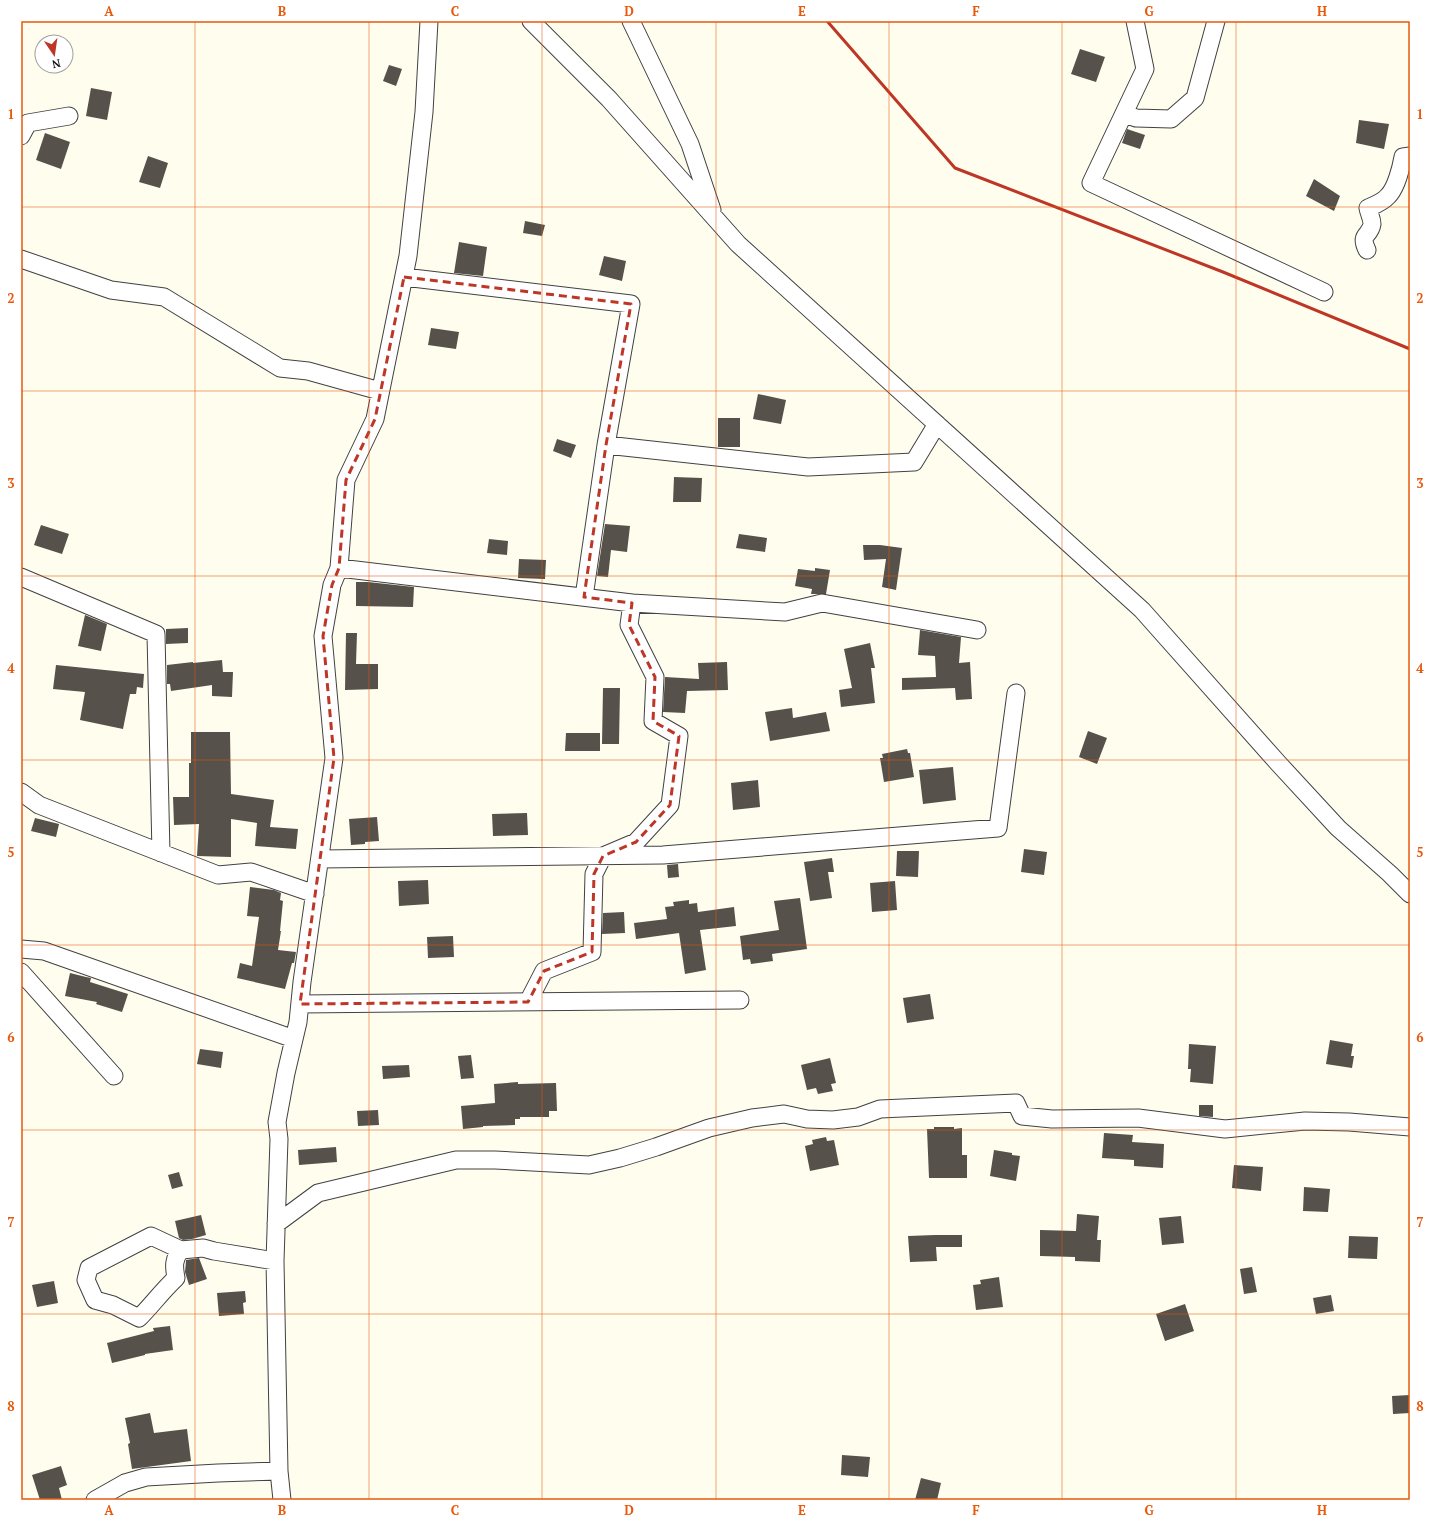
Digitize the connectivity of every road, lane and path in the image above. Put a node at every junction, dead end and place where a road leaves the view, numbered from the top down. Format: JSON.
{"nodes":[{"id":1,"x":429,"y":21,"type":"edge"},
{"id":2,"x":531,"y":21,"type":"edge"},
{"id":3,"x":631,"y":21,"type":"edge"},
{"id":4,"x":1135,"y":21,"type":"edge"},
{"id":5,"x":1216,"y":21,"type":"edge"},
{"id":6,"x":1125,"y":114,"type":"junction"},
{"id":7,"x":69,"y":116,"type":"dead end"},
{"id":8,"x":21,"y":136,"type":"edge"},
{"id":9,"x":1410,"y":156,"type":"edge"},
{"id":10,"x":714,"y":217,"type":"junction"},
{"id":11,"x":1367,"y":250,"type":"dead end"},
{"id":12,"x":21,"y":259,"type":"edge"},
{"id":13,"x":404,"y":277,"type":"junction"},
{"id":14,"x":1324,"y":292,"type":"dead end"},
{"id":15,"x":380,"y":391,"type":"junction"},
{"id":16,"x":938,"y":424,"type":"junction"},
{"id":17,"x":606,"y":444,"type":"junction"},
{"id":18,"x":339,"y":568,"type":"junction"},
{"id":19,"x":21,"y":577,"type":"edge"},
{"id":20,"x":584,"y":597,"type":"junction"},
{"id":21,"x":632,"y":603,"type":"junction"},
{"id":22,"x":977,"y":630,"type":"dead end"},
{"id":23,"x":1016,"y":693,"type":"dead end"},
{"id":24,"x":21,"y":792,"type":"edge"},
{"id":25,"x":161,"y":853,"type":"junction"},
{"id":26,"x":603,"y":856,"type":"junction"},
{"id":27,"x":320,"y":859,"type":"junction"},
{"id":28,"x":315,"y":894,"type":"junction"},
{"id":29,"x":1410,"y":894,"type":"edge"},
{"id":30,"x":21,"y":949,"type":"edge"},
{"id":31,"x":21,"y":972,"type":"edge"},
{"id":32,"x":740,"y":1000,"type":"dead end"},
{"id":33,"x":528,"y":1002,"type":"junction"},
{"id":34,"x":300,"y":1004,"type":"junction"},
{"id":35,"x":294,"y":1039,"type":"junction"},
{"id":36,"x":114,"y":1076,"type":"dead end"},
{"id":37,"x":1410,"y":1127,"type":"edge"},
{"id":38,"x":276,"y":1224,"type":"junction"},
{"id":39,"x":181,"y":1250,"type":"junction"},
{"id":40,"x":275,"y":1261,"type":"junction"},
{"id":41,"x":279,"y":1471,"type":"junction"},
{"id":42,"x":96,"y":1500,"type":"edge"},
{"id":43,"x":282,"y":1500,"type":"edge"}],
"edges":[{"from":1,"to":13,"type":"street"},
{"from":2,"to":10,"type":"street"},
{"from":3,"to":10,"type":"street"},
{"from":4,"to":6,"type":"street"},
{"from":5,"to":6,"type":"street"},
{"from":6,"to":14,"type":"street"},
{"from":7,"to":8,"type":"street"},
{"from":9,"to":11,"type":"street"},
{"from":10,"to":16,"type":"street"},
{"from":12,"to":15,"type":"street"},
{"from":13,"to":15,"type":"street"},
{"from":13,"to":17,"type":"street"},
{"from":15,"to":18,"type":"street"},
{"from":16,"to":17,"type":"street"},
{"from":16,"to":29,"type":"street"},
{"from":17,"to":20,"type":"street"},
{"from":18,"to":20,"type":"street"},
{"from":18,"to":27,"type":"street"},
{"from":19,"to":25,"type":"street"},
{"from":20,"to":21,"type":"street"},
{"from":21,"to":22,"type":"street"},
{"from":21,"to":26,"type":"street"},
{"from":23,"to":26,"type":"street"},
{"from":24,"to":25,"type":"street"},
{"from":25,"to":28,"type":"street"},
{"from":26,"to":27,"type":"street"},
{"from":26,"to":33,"type":"street"},
{"from":27,"to":28,"type":"street"},
{"from":28,"to":34,"type":"street"},
{"from":30,"to":35,"type":"street"},
{"from":31,"to":36,"type":"street"},
{"from":32,"to":33,"type":"street"},
{"from":33,"to":34,"type":"street"},
{"from":34,"to":35,"type":"street"},
{"from":35,"to":38,"type":"street"},
{"from":37,"to":38,"type":"street"},
{"from":38,"to":40,"type":"street"},
{"from":39,"to":39,"type":"street"},
{"from":39,"to":40,"type":"street"},
{"from":40,"to":41,"type":"street"},
{"from":41,"to":42,"type":"street"},
{"from":41,"to":43,"type":"street"}]}
